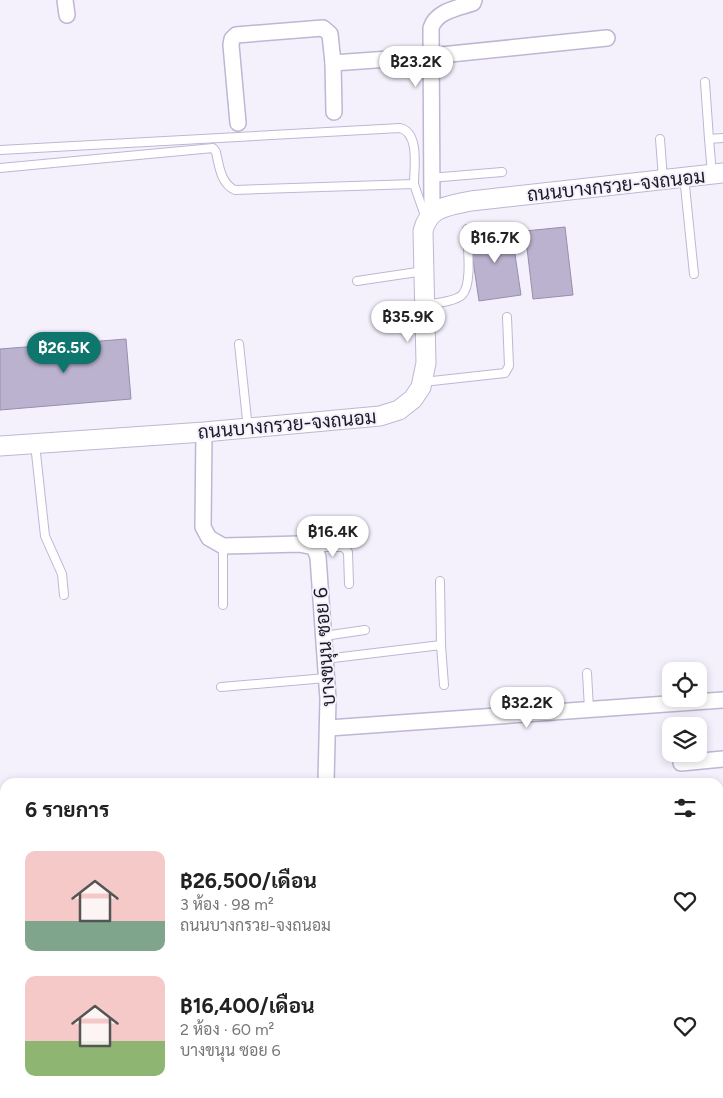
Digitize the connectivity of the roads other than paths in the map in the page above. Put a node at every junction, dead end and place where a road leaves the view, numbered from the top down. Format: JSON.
{"nodes":[{"id":1,"x":474,"y":0,"type":"edge"},
{"id":2,"x":607,"y":38,"type":"dead end"},
{"id":3,"x":431,"y":56,"type":"junction"},
{"id":4,"x":333,"y":63,"type":"junction"},
{"id":5,"x":705,"y":82,"type":"dead end"},
{"id":6,"x":334,"y":112,"type":"dead end"},
{"id":7,"x":238,"y":123,"type":"dead end"},
{"id":8,"x":723,"y":138,"type":"edge"},
{"id":9,"x":660,"y":139,"type":"dead end"},
{"id":10,"x":709,"y":140,"type":"junction"},
{"id":11,"x":0,"y":150,"type":"edge"},
{"id":12,"x":0,"y":168,"type":"edge"},
{"id":13,"x":502,"y":172,"type":"dead end"},
{"id":14,"x":718,"y":173,"type":"edge"},
{"id":15,"x":684,"y":176,"type":"junction"},
{"id":16,"x":430,"y":178,"type":"junction"},
{"id":17,"x":663,"y":180,"type":"junction"},
{"id":18,"x":414,"y":184,"type":"junction"},
{"id":19,"x":429,"y":216,"type":"junction"},
{"id":20,"x":466,"y":229,"type":"dead end"},
{"id":21,"x":424,"y":271,"type":"junction"},
{"id":22,"x":694,"y":274,"type":"dead end"},
{"id":23,"x":357,"y":281,"type":"dead end"},
{"id":24,"x":424,"y":305,"type":"junction"},
{"id":25,"x":507,"y":317,"type":"dead end"},
{"id":26,"x":239,"y":344,"type":"dead end"},
{"id":27,"x":422,"y":382,"type":"junction"},
{"id":28,"x":248,"y":428,"type":"junction"},
{"id":29,"x":204,"y":432,"type":"junction"},
{"id":30,"x":35,"y":444,"type":"junction"},
{"id":31,"x":0,"y":446,"type":"edge"},
{"id":32,"x":222,"y":546,"type":"junction"},
{"id":33,"x":314,"y":547,"type":"junction"},
{"id":34,"x":440,"y":581,"type":"dead end"},
{"id":35,"x":349,"y":584,"type":"dead end"},
{"id":36,"x":64,"y":595,"type":"dead end"},
{"id":37,"x":223,"y":605,"type":"dead end"},
{"id":38,"x":366,"y":630,"type":"dead end"},
{"id":39,"x":324,"y":636,"type":"junction"},
{"id":40,"x":441,"y":645,"type":"junction"},
{"id":41,"x":325,"y":659,"type":"junction"},
{"id":42,"x":587,"y":673,"type":"dead end"},
{"id":43,"x":326,"y":678,"type":"junction"},
{"id":44,"x":444,"y":685,"type":"dead end"},
{"id":45,"x":221,"y":687,"type":"dead end"},
{"id":46,"x":723,"y":700,"type":"edge"},
{"id":47,"x":589,"y":709,"type":"junction"},
{"id":48,"x":329,"y":728,"type":"junction"},
{"id":49,"x":723,"y":759,"type":"edge"},
{"id":50,"x":681,"y":763,"type":"dead end"},
{"id":51,"x":326,"y":778,"type":"edge"}],
"edges":[{"from":1,"to":3,"type":"street"},
{"from":2,"to":3,"type":"street"},
{"from":3,"to":4,"type":"street"},
{"from":3,"to":16,"type":"street"},
{"from":4,"to":6,"type":"street"},
{"from":4,"to":7,"type":"street"},
{"from":5,"to":10,"type":"lane"},
{"from":8,"to":10,"type":"lane"},
{"from":9,"to":17,"type":"lane"},
{"from":10,"to":14,"type":"lane"},
{"from":11,"to":18,"type":"lane"},
{"from":12,"to":18,"type":"lane"},
{"from":13,"to":16,"type":"lane"},
{"from":14,"to":15,"type":"street","name":"ถนนบางกรวย-จงถนอม"},
{"from":15,"to":17,"type":"street","name":"ถนนบางกรวย-จงถนอม"},
{"from":15,"to":22,"type":"lane"},
{"from":16,"to":19,"type":"street"},
{"from":17,"to":19,"type":"street","name":"ถนนบางกรวย-จงถนอม"},
{"from":18,"to":19,"type":"lane"},
{"from":19,"to":21,"type":"street","name":"ถนนบางกรวย-จงถนอม"},
{"from":20,"to":24,"type":"lane"},
{"from":21,"to":23,"type":"lane"},
{"from":21,"to":24,"type":"street","name":"ถนนบางกรวย-จงถนอม"},
{"from":24,"to":27,"type":"street","name":"ถนนบางกรวย-จงถนอม"},
{"from":25,"to":27,"type":"lane"},
{"from":26,"to":28,"type":"lane"},
{"from":27,"to":28,"type":"street","name":"ถนนบางกรวย-จงถนอม"},
{"from":28,"to":29,"type":"street","name":"ถนนบางกรวย-จงถนอม"},
{"from":29,"to":30,"type":"street","name":"ถนนบางกรวย-จงถนอม"},
{"from":29,"to":32,"type":"street"},
{"from":30,"to":31,"type":"street","name":"ถนนบางกรวย-จงถนอม"},
{"from":30,"to":36,"type":"lane"},
{"from":32,"to":33,"type":"street"},
{"from":32,"to":37,"type":"lane"},
{"from":33,"to":35,"type":"lane"},
{"from":33,"to":39,"type":"street","name":"บางขนุน ซอย 6"},
{"from":34,"to":40,"type":"lane"},
{"from":38,"to":39,"type":"lane"},
{"from":39,"to":41,"type":"street","name":"บางขนุน ซอย 6"},
{"from":40,"to":41,"type":"lane"},
{"from":40,"to":44,"type":"lane"},
{"from":41,"to":43,"type":"street","name":"บางขนุน ซอย 6"},
{"from":42,"to":47,"type":"lane"},
{"from":43,"to":45,"type":"lane"},
{"from":43,"to":48,"type":"street","name":"บางขนุน ซอย 6"},
{"from":46,"to":47,"type":"street"},
{"from":47,"to":48,"type":"street"},
{"from":48,"to":51,"type":"street","name":"บางขนุน ซอย 6"},
{"from":49,"to":50,"type":"street"}]}
